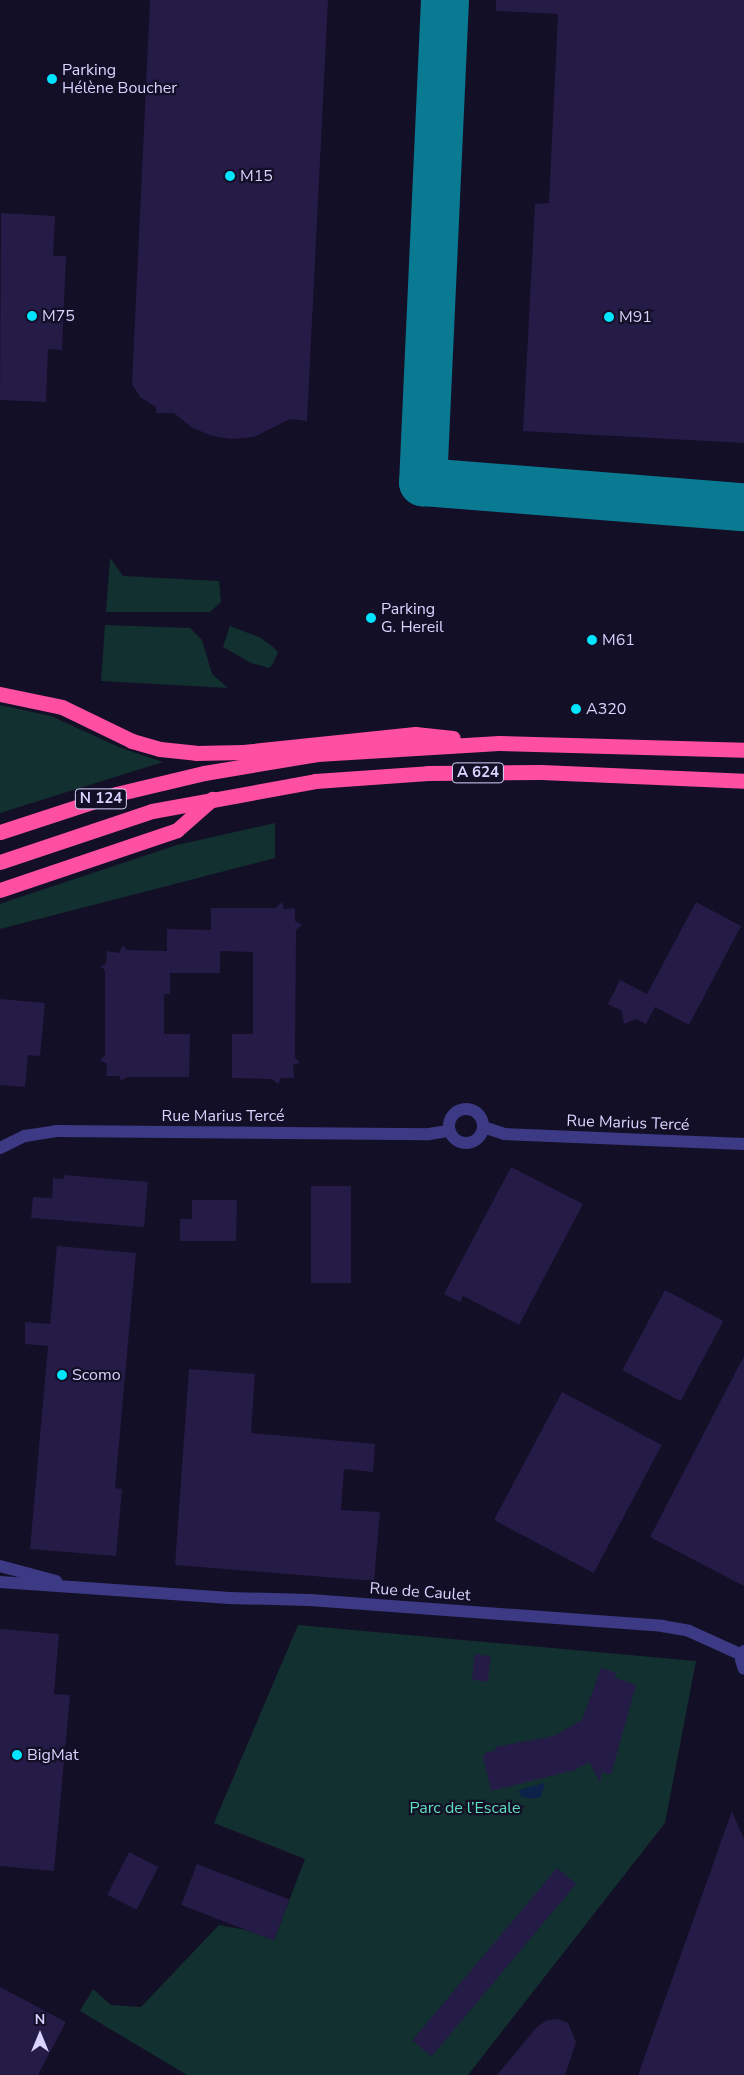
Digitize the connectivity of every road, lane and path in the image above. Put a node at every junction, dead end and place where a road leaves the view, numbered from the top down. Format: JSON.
{"nodes":[{"id":1,"x":0,"y":694,"type":"edge"},
{"id":2,"x":499,"y":743,"type":"junction"},
{"id":3,"x":744,"y":750,"type":"edge"},
{"id":4,"x":204,"y":774,"type":"joint"},
{"id":5,"x":744,"y":781,"type":"edge"},
{"id":6,"x":214,"y":798,"type":"junction"},
{"id":7,"x":0,"y":832,"type":"edge"},
{"id":8,"x":0,"y":862,"type":"edge"},
{"id":9,"x":0,"y":890,"type":"edge"},
{"id":10,"x":482,"y":1127,"type":"junction"},
{"id":11,"x":449,"y":1131,"type":"junction"},
{"id":12,"x":744,"y":1144,"type":"edge"},
{"id":13,"x":0,"y":1148,"type":"edge"},
{"id":14,"x":0,"y":1566,"type":"edge"},
{"id":15,"x":0,"y":1582,"type":"edge"},
{"id":16,"x":90,"y":1589,"type":"junction"},
{"id":17,"x":743,"y":1653,"type":"edge"},
{"id":18,"x":744,"y":1669,"type":"edge"}],
"edges":[{"from":1,"to":2,"type":"highway"},
{"from":2,"to":3,"type":"highway","number":"A 624"},
{"from":2,"to":4,"type":"highway","number":"A 624"},
{"from":4,"to":7,"type":"highway","number":"N 124"},
{"from":5,"to":6,"type":"highway","number":"A 624"},
{"from":6,"to":8,"type":"highway","number":"A 624"},
{"from":6,"to":9,"type":"highway"},
{"from":10,"to":11,"type":"street"},
{"from":10,"to":11,"type":"street"},
{"from":10,"to":12,"type":"street","name":"Rue Marius Tercé"},
{"from":11,"to":13,"type":"street","name":"Rue Marius Tercé"},
{"from":14,"to":16,"type":"street","name":"Rue de Caulet"},
{"from":15,"to":16,"type":"street","name":"Rue de Caulet"},
{"from":16,"to":17,"type":"street","name":"Rue de Caulet"},
{"from":17,"to":18,"type":"street"}]}
